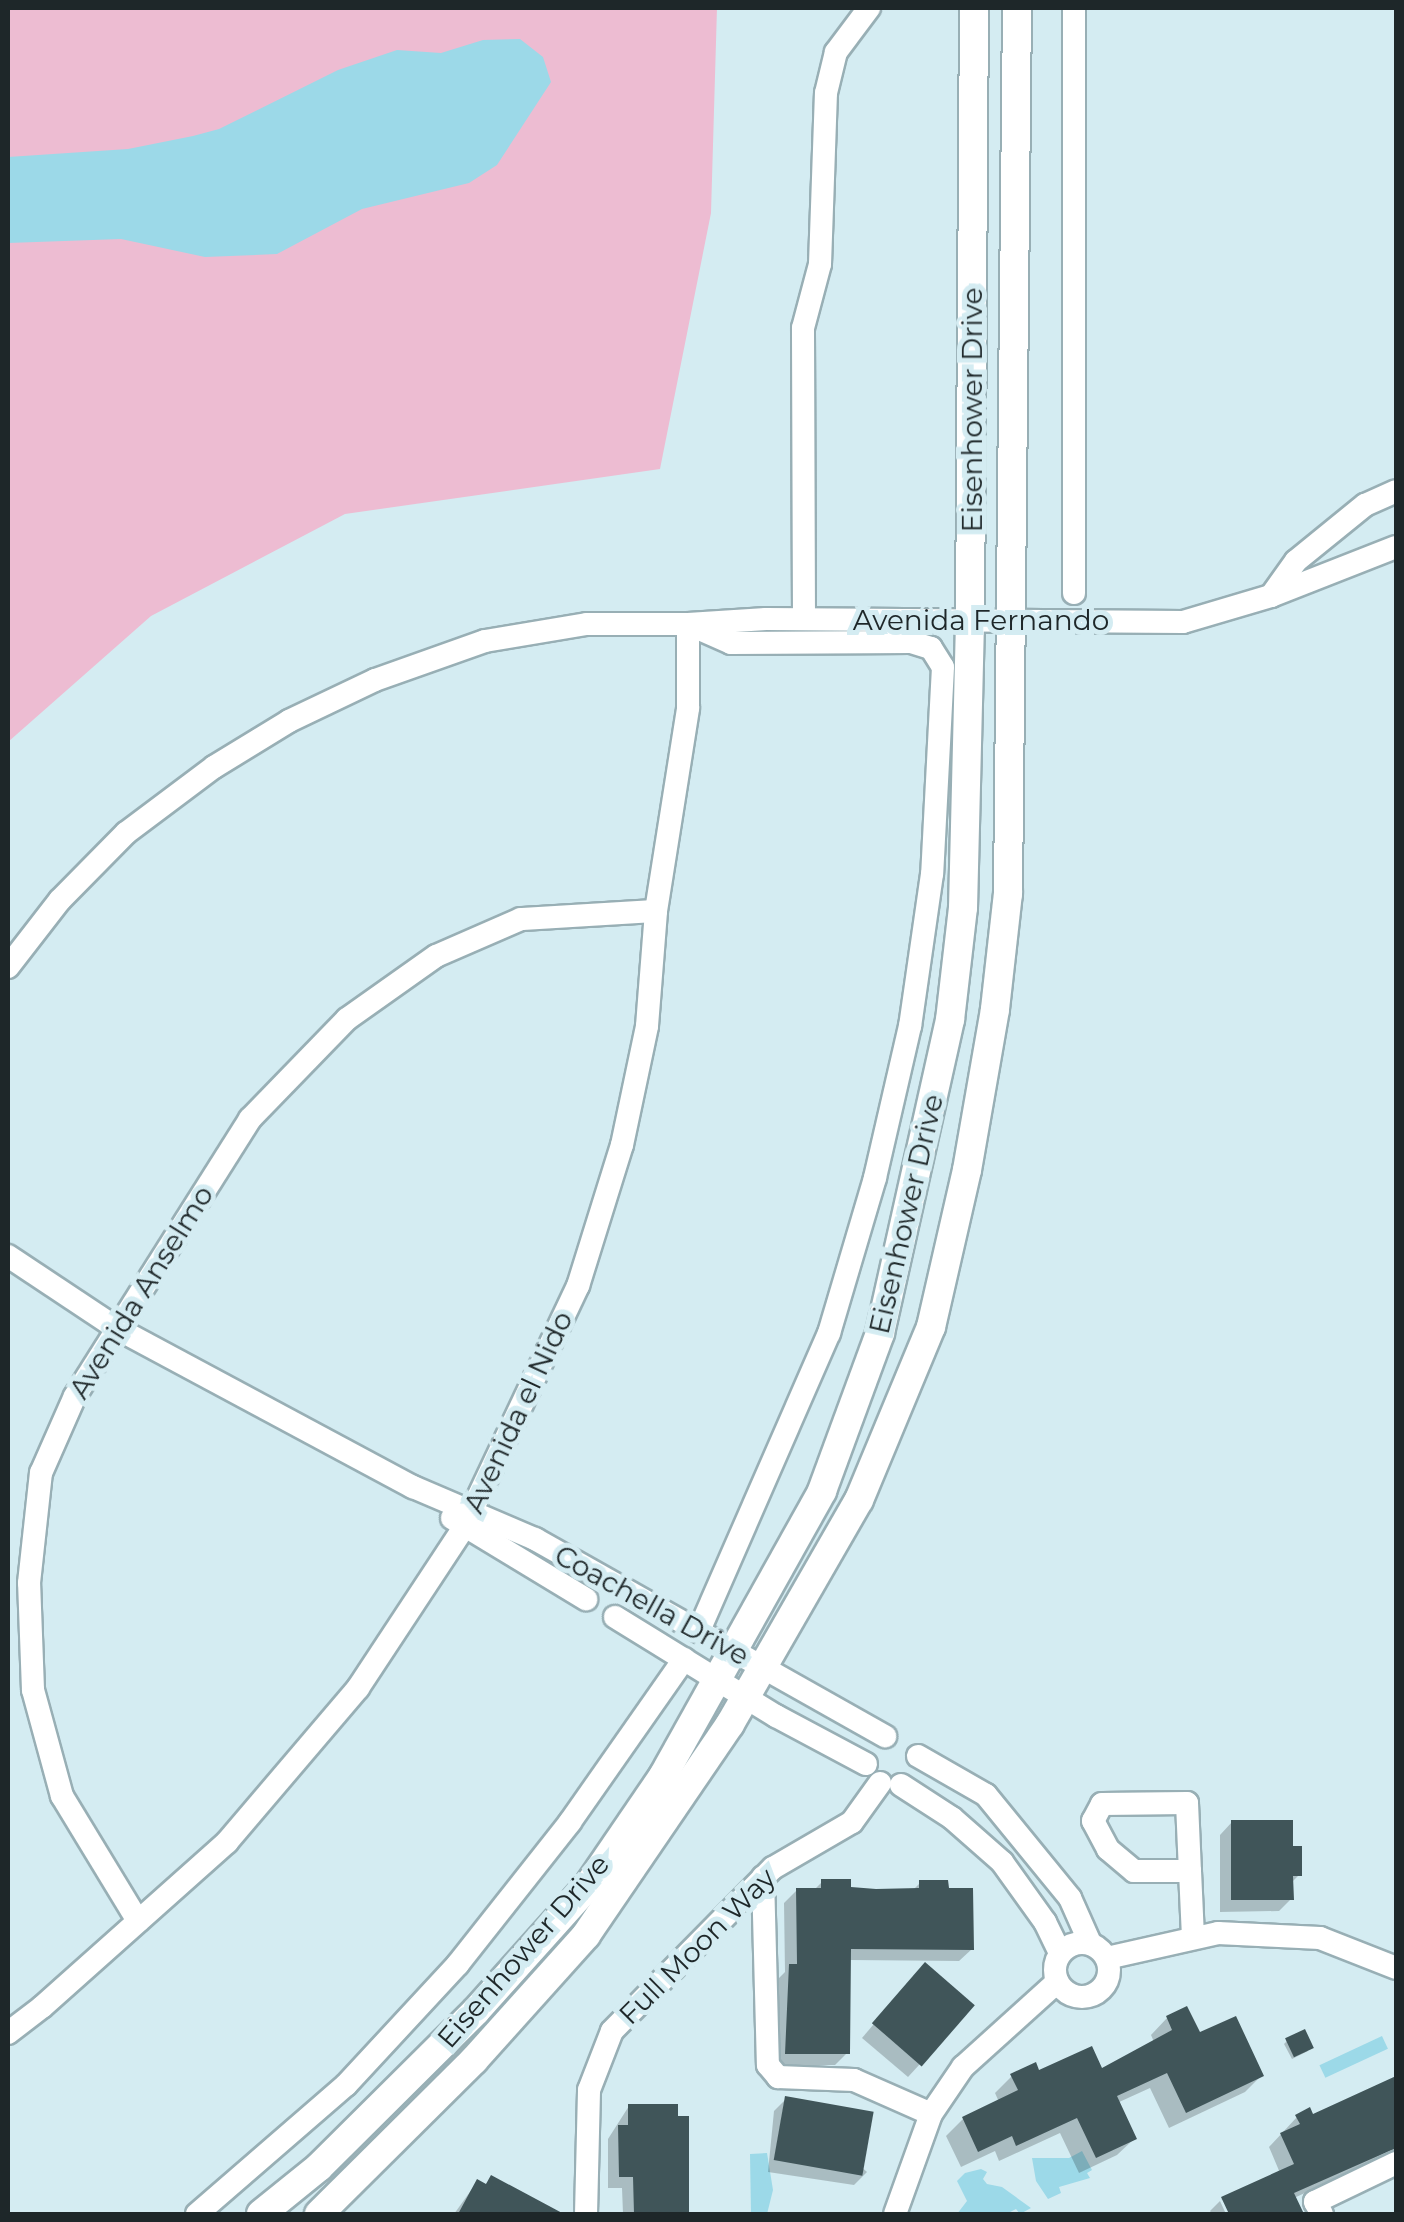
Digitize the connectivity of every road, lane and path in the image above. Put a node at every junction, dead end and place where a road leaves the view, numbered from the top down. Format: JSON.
{"nodes":[{"id":1,"x":870,"y":8,"type":"edge"},
{"id":2,"x":974,"y":8,"type":"edge"},
{"id":3,"x":1017,"y":8,"type":"edge"},
{"id":4,"x":1074,"y":8,"type":"edge"},
{"id":5,"x":1396,"y":493,"type":"edge"},
{"id":6,"x":1396,"y":547,"type":"edge"},
{"id":7,"x":1074,"y":593,"type":"dead end"},
{"id":8,"x":1271,"y":596,"type":"junction"},
{"id":9,"x":804,"y":619,"type":"junction"},
{"id":10,"x":1012,"y":620,"type":"junction"},
{"id":11,"x":970,"y":622,"type":"junction"},
{"id":12,"x":688,"y":624,"type":"junction"},
{"id":13,"x":943,"y":666,"type":"joint"},
{"id":14,"x":656,"y":911,"type":"junction"},
{"id":15,"x":8,"y":966,"type":"edge"},
{"id":16,"x":8,"y":1256,"type":"edge"},
{"id":17,"x":118,"y":1329,"type":"junction"},
{"id":18,"x":468,"y":1519,"type":"junction"},
{"id":19,"x":570,"y":1558,"type":"junction"},
{"id":20,"x":556,"y":1584,"type":"junction"},
{"id":21,"x":586,"y":1599,"type":"dead end"},
{"id":22,"x":615,"y":1617,"type":"dead end"},
{"id":23,"x":698,"y":1631,"type":"junction"},
{"id":24,"x":732,"y":1650,"type":"junction"},
{"id":25,"x":684,"y":1659,"type":"junction"},
{"id":26,"x":763,"y":1668,"type":"junction"},
{"id":27,"x":716,"y":1679,"type":"junction"},
{"id":28,"x":746,"y":1697,"type":"junction"},
{"id":29,"x":884,"y":1736,"type":"junction"},
{"id":30,"x":918,"y":1756,"type":"junction"},
{"id":31,"x":882,"y":1777,"type":"junction"},
{"id":32,"x":1016,"y":1829,"type":"junction"},
{"id":33,"x":993,"y":1854,"type":"junction"},
{"id":34,"x":1190,"y":1871,"type":"junction"},
{"id":35,"x":763,"y":1877,"type":"junction"},
{"id":36,"x":138,"y":1921,"type":"junction"},
{"id":37,"x":1193,"y":1938,"type":"junction"},
{"id":38,"x":1099,"y":1950,"type":"junction"},
{"id":39,"x":1060,"y":1953,"type":"junction"},
{"id":40,"x":1396,"y":1968,"type":"edge"},
{"id":41,"x":1057,"y":1982,"type":"junction"},
{"id":42,"x":8,"y":2033,"type":"edge"},
{"id":43,"x":931,"y":2114,"type":"junction"},
{"id":44,"x":1396,"y":2163,"type":"edge"},
{"id":45,"x":197,"y":2214,"type":"edge"},
{"id":46,"x":261,"y":2214,"type":"edge"},
{"id":47,"x":318,"y":2214,"type":"edge"},
{"id":48,"x":586,"y":2214,"type":"edge"},
{"id":49,"x":895,"y":2214,"type":"edge"},
{"id":50,"x":1322,"y":2214,"type":"edge"}],
"edges":[{"from":1,"to":9,"type":"street"},
{"from":2,"to":11,"type":"main road","name":"Eisenhower Drive"},
{"from":3,"to":10,"type":"main road","name":"Eisenhower Drive"},
{"from":4,"to":7,"type":"street"},
{"from":5,"to":8,"type":"street"},
{"from":6,"to":8,"type":"street","name":"Avenida Fernando"},
{"from":8,"to":10,"type":"street","name":"Avenida Fernando"},
{"from":9,"to":11,"type":"street","name":"Avenida Fernando"},
{"from":9,"to":12,"type":"street","name":"Avenida Fernando"},
{"from":10,"to":11,"type":"street","name":"Avenida Fernando"},
{"from":10,"to":26,"type":"main road","name":"Eisenhower Drive"},
{"from":11,"to":24,"type":"main road","name":"Eisenhower Drive"},
{"from":12,"to":13,"type":"street","name":"Avenida Fernando"},
{"from":12,"to":14,"type":"street","name":"Avenida el Nido"},
{"from":12,"to":15,"type":"street","name":"Avenida Fernando"},
{"from":13,"to":23,"type":"street","name":"Eisenhower Drive"},
{"from":14,"to":17,"type":"street","name":"Avenida Anselmo"},
{"from":14,"to":18,"type":"street","name":"Avenida el Nido"},
{"from":16,"to":17,"type":"street","name":"Coachella Drive"},
{"from":17,"to":18,"type":"street","name":"Coachella Drive"},
{"from":17,"to":36,"type":"street","name":"Avenida Anselmo"},
{"from":18,"to":19,"type":"street","name":"Coachella Drive"},
{"from":18,"to":20,"type":"street","name":"Coachella Drive"},
{"from":18,"to":36,"type":"street","name":"Avenida el Nido"},
{"from":19,"to":20,"type":"street"},
{"from":19,"to":23,"type":"street","name":"Coachella Drive"},
{"from":20,"to":21,"type":"street","name":"Coachella Drive"},
{"from":22,"to":25,"type":"street","name":"Coachella Drive"},
{"from":23,"to":24,"type":"street","name":"Coachella Drive"},
{"from":24,"to":26,"type":"street","name":"Coachella Drive"},
{"from":24,"to":27,"type":"main road","name":"Eisenhower Drive"},
{"from":25,"to":27,"type":"street","name":"Coachella Drive"},
{"from":25,"to":45,"type":"street","name":"Eisenhower Drive"},
{"from":26,"to":28,"type":"main road","name":"Eisenhower Drive"},
{"from":26,"to":29,"type":"street","name":"Coachella Drive"},
{"from":27,"to":28,"type":"street","name":"Coachella Drive"},
{"from":27,"to":46,"type":"main road","name":"Eisenhower Drive"},
{"from":28,"to":31,"type":"street","name":"Coachella Drive"},
{"from":28,"to":47,"type":"main road","name":"Eisenhower Drive"},
{"from":29,"to":30,"type":"street","name":"Coachella Drive"},
{"from":29,"to":31,"type":"street"},
{"from":30,"to":31,"type":"street"},
{"from":30,"to":32,"type":"street","name":"Coachella Drive"},
{"from":31,"to":33,"type":"street","name":"Coachella Drive"},
{"from":31,"to":35,"type":"street","name":"Full Moon Way"},
{"from":32,"to":33,"type":"street"},
{"from":32,"to":38,"type":"street","name":"Coachella Drive"},
{"from":33,"to":39,"type":"street","name":"Coachella Drive"},
{"from":34,"to":34,"type":"street"},
{"from":34,"to":37,"type":"street"},
{"from":35,"to":43,"type":"street"},
{"from":35,"to":48,"type":"street","name":"Full Moon Way"},
{"from":36,"to":42,"type":"street","name":"Avenida el Nido"},
{"from":37,"to":38,"type":"street"},
{"from":37,"to":40,"type":"street"},
{"from":38,"to":39,"type":"street"},
{"from":38,"to":41,"type":"street"},
{"from":39,"to":41,"type":"street"},
{"from":41,"to":43,"type":"street"},
{"from":43,"to":49,"type":"street"},
{"from":44,"to":50,"type":"street"}]}
